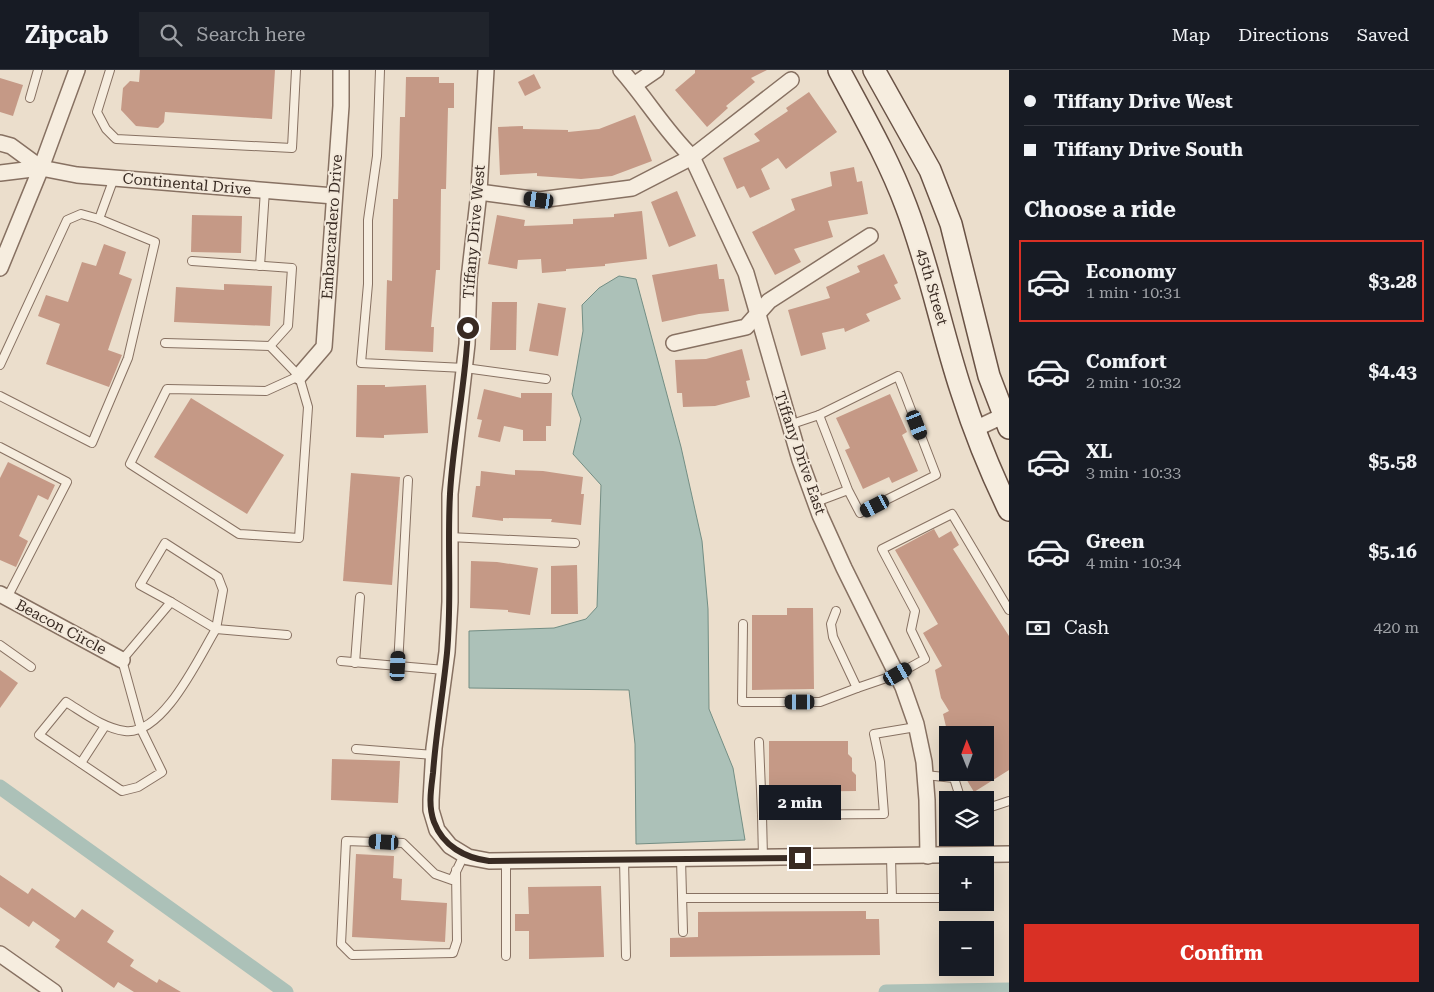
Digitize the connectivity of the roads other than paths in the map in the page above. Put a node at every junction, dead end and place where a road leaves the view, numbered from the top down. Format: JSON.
{"nodes":[{"id":1,"x":38,"y":70,"type":"edge"},
{"id":2,"x":77,"y":70,"type":"edge"},
{"id":3,"x":110,"y":70,"type":"edge"},
{"id":4,"x":296,"y":70,"type":"edge"},
{"id":5,"x":341,"y":70,"type":"edge"},
{"id":6,"x":380,"y":70,"type":"edge"},
{"id":7,"x":486,"y":70,"type":"edge"},
{"id":8,"x":621,"y":70,"type":"edge"},
{"id":9,"x":656,"y":70,"type":"edge"},
{"id":10,"x":840,"y":70,"type":"edge"},
{"id":11,"x":874,"y":70,"type":"edge"},
{"id":12,"x":791,"y":80,"type":"dead end"},
{"id":13,"x":634,"y":85,"type":"junction"},
{"id":14,"x":30,"y":98,"type":"dead end"},
{"id":15,"x":0,"y":143,"type":"edge"},
{"id":16,"x":692,"y":157,"type":"junction"},
{"id":17,"x":41,"y":168,"type":"junction"},
{"id":18,"x":0,"y":173,"type":"edge"},
{"id":19,"x":114,"y":178,"type":"junction"},
{"id":20,"x":265,"y":190,"type":"junction"},
{"id":21,"x":479,"y":192,"type":"junction"},
{"id":22,"x":334,"y":196,"type":"junction"},
{"id":23,"x":99,"y":219,"type":"junction"},
{"id":24,"x":870,"y":236,"type":"dead end"},
{"id":25,"x":192,"y":261,"type":"dead end"},
{"id":26,"x":260,"y":266,"type":"junction"},
{"id":27,"x":0,"y":268,"type":"edge"},
{"id":28,"x":757,"y":317,"type":"junction"},
{"id":29,"x":165,"y":343,"type":"dead end"},
{"id":30,"x":674,"y":343,"type":"dead end"},
{"id":31,"x":270,"y":346,"type":"junction"},
{"id":32,"x":0,"y":365,"type":"edge"},
{"id":33,"x":464,"y":368,"type":"junction"},
{"id":34,"x":299,"y":376,"type":"junction"},
{"id":35,"x":546,"y":379,"type":"dead end"},
{"id":36,"x":0,"y":396,"type":"edge"},
{"id":37,"x":819,"y":415,"type":"junction"},
{"id":38,"x":1007,"y":419,"type":"edge"},
{"id":39,"x":790,"y":425,"type":"junction"},
{"id":40,"x":975,"y":429,"type":"junction"},
{"id":41,"x":0,"y":447,"type":"edge"},
{"id":42,"x":408,"y":480,"type":"dead end"},
{"id":43,"x":848,"y":490,"type":"junction"},
{"id":44,"x":816,"y":502,"type":"junction"},
{"id":45,"x":1009,"y":510,"type":"edge"},
{"id":46,"x":449,"y":537,"type":"junction"},
{"id":47,"x":575,"y":543,"type":"dead end"},
{"id":48,"x":360,"y":597,"type":"dead end"},
{"id":49,"x":3,"y":599,"type":"edge"},
{"id":50,"x":171,"y":602,"type":"junction"},
{"id":51,"x":1009,"y":610,"type":"edge"},
{"id":52,"x":836,"y":611,"type":"dead end"},
{"id":53,"x":743,"y":624,"type":"dead end"},
{"id":54,"x":216,"y":629,"type":"junction"},
{"id":55,"x":287,"y":635,"type":"dead end"},
{"id":56,"x":0,"y":645,"type":"edge"},
{"id":57,"x":122,"y":660,"type":"junction"},
{"id":58,"x":341,"y":661,"type":"dead end"},
{"id":59,"x":355,"y":663,"type":"junction"},
{"id":60,"x":398,"y":666,"type":"junction"},
{"id":61,"x":32,"y":667,"type":"dead end"},
{"id":62,"x":445,"y":670,"type":"junction"},
{"id":63,"x":898,"y":674,"type":"junction"},
{"id":64,"x":857,"y":688,"type":"junction"},
{"id":65,"x":105,"y":726,"type":"junction"},
{"id":66,"x":916,"y":727,"type":"junction"},
{"id":67,"x":141,"y":729,"type":"junction"},
{"id":68,"x":759,"y":742,"type":"dead end"},
{"id":69,"x":356,"y":749,"type":"dead end"},
{"id":70,"x":434,"y":755,"type":"junction"},
{"id":71,"x":81,"y":763,"type":"junction"},
{"id":72,"x":925,"y":775,"type":"junction"},
{"id":73,"x":958,"y":791,"type":"edge"},
{"id":74,"x":1009,"y":801,"type":"edge"},
{"id":75,"x":994,"y":806,"type":"edge"},
{"id":76,"x":762,"y":815,"type":"junction"},
{"id":77,"x":464,"y":854,"type":"junction"},
{"id":78,"x":1009,"y":854,"type":"edge"},
{"id":79,"x":891,"y":856,"type":"junction"},
{"id":80,"x":928,"y":856,"type":"junction"},
{"id":81,"x":763,"y":858,"type":"junction"},
{"id":82,"x":624,"y":859,"type":"junction"},
{"id":83,"x":681,"y":859,"type":"junction"},
{"id":84,"x":506,"y":860,"type":"junction"},
{"id":85,"x":456,"y":870,"type":"junction"},
{"id":86,"x":683,"y":898,"type":"junction"},
{"id":87,"x":892,"y":898,"type":"junction"},
{"id":88,"x":939,"y":898,"type":"edge"},
{"id":89,"x":683,"y":932,"type":"dead end"},
{"id":90,"x":0,"y":954,"type":"edge"},
{"id":91,"x":506,"y":956,"type":"dead end"},
{"id":92,"x":626,"y":956,"type":"dead end"},
{"id":93,"x":54,"y":992,"type":"edge"}],
"edges":[{"from":1,"to":14,"type":"lane"},
{"from":2,"to":17,"type":"street"},
{"from":3,"to":4,"type":"lane"},
{"from":5,"to":22,"type":"street","name":"Embarcardero Drive"},
{"from":6,"to":33,"type":"lane"},
{"from":7,"to":21,"type":"street","name":"Tiffany Drive West"},
{"from":8,"to":13,"type":"street","name":"Tiffany Drive East"},
{"from":9,"to":13,"type":"street"},
{"from":10,"to":40,"type":"main road","name":"45th Street"},
{"from":11,"to":38,"type":"main road","name":"45th Street"},
{"from":12,"to":16,"type":"street"},
{"from":13,"to":16,"type":"street","name":"Tiffany Drive East"},
{"from":15,"to":17,"type":"street","name":"Continental Drive"},
{"from":16,"to":21,"type":"street"},
{"from":16,"to":28,"type":"street","name":"Tiffany Drive East"},
{"from":17,"to":18,"type":"street","name":"Continental Drive"},
{"from":17,"to":19,"type":"street","name":"Continental Drive"},
{"from":17,"to":27,"type":"street"},
{"from":19,"to":20,"type":"street","name":"Continental Drive"},
{"from":19,"to":23,"type":"lane"},
{"from":20,"to":22,"type":"street","name":"Continental Drive"},
{"from":20,"to":26,"type":"lane"},
{"from":21,"to":33,"type":"street","name":"Tiffany Drive West"},
{"from":22,"to":34,"type":"street","name":"Embarcardero Drive"},
{"from":23,"to":32,"type":"lane"},
{"from":23,"to":36,"type":"lane"},
{"from":24,"to":28,"type":"street"},
{"from":25,"to":26,"type":"lane"},
{"from":26,"to":31,"type":"lane"},
{"from":28,"to":30,"type":"street"},
{"from":28,"to":39,"type":"street","name":"Tiffany Drive East"},
{"from":29,"to":31,"type":"lane"},
{"from":31,"to":34,"type":"lane"},
{"from":33,"to":35,"type":"lane"},
{"from":33,"to":46,"type":"street","name":"Tiffany Drive West"},
{"from":34,"to":34,"type":"lane"},
{"from":37,"to":39,"type":"lane"},
{"from":37,"to":43,"type":"lane"},
{"from":37,"to":43,"type":"lane"},
{"from":38,"to":40,"type":"street"},
{"from":39,"to":44,"type":"street","name":"Tiffany Drive East"},
{"from":40,"to":45,"type":"main road","name":"45th Street"},
{"from":41,"to":49,"type":"lane"},
{"from":42,"to":60,"type":"lane"},
{"from":43,"to":44,"type":"lane"},
{"from":44,"to":63,"type":"street","name":"Tiffany Drive East"},
{"from":46,"to":47,"type":"lane"},
{"from":46,"to":62,"type":"street","name":"Tiffany Drive West"},
{"from":48,"to":59,"type":"lane"},
{"from":49,"to":57,"type":"street","name":"Beacon Circle"},
{"from":50,"to":54,"type":"lane"},
{"from":50,"to":54,"type":"lane"},
{"from":50,"to":57,"type":"lane"},
{"from":51,"to":63,"type":"lane"},
{"from":52,"to":64,"type":"lane"},
{"from":53,"to":64,"type":"lane"},
{"from":54,"to":55,"type":"lane"},
{"from":54,"to":67,"type":"lane"},
{"from":56,"to":61,"type":"lane"},
{"from":57,"to":67,"type":"lane"},
{"from":58,"to":59,"type":"lane"},
{"from":59,"to":60,"type":"lane"},
{"from":60,"to":62,"type":"lane"},
{"from":62,"to":70,"type":"street","name":"Tiffany Drive West"},
{"from":63,"to":64,"type":"lane"},
{"from":63,"to":66,"type":"street","name":"Tiffany Drive East"},
{"from":65,"to":67,"type":"lane"},
{"from":65,"to":71,"type":"lane"},
{"from":65,"to":71,"type":"lane"},
{"from":66,"to":72,"type":"street","name":"Tiffany Drive East"},
{"from":66,"to":76,"type":"lane"},
{"from":67,"to":71,"type":"lane"},
{"from":68,"to":76,"type":"lane"},
{"from":69,"to":70,"type":"lane"},
{"from":70,"to":77,"type":"street","name":"Tiffany Drive West"},
{"from":72,"to":73,"type":"lane"},
{"from":72,"to":80,"type":"street","name":"Tiffany Drive East"},
{"from":74,"to":75,"type":"lane"},
{"from":76,"to":81,"type":"lane"},
{"from":77,"to":84,"type":"street"},
{"from":77,"to":85,"type":"lane"},
{"from":78,"to":80,"type":"street"},
{"from":79,"to":80,"type":"street"},
{"from":79,"to":81,"type":"street"},
{"from":79,"to":87,"type":"lane"},
{"from":81,"to":83,"type":"street"},
{"from":82,"to":83,"type":"street"},
{"from":82,"to":84,"type":"street"},
{"from":82,"to":92,"type":"lane"},
{"from":83,"to":86,"type":"lane"},
{"from":84,"to":91,"type":"lane"},
{"from":85,"to":85,"type":"lane"},
{"from":86,"to":87,"type":"lane"},
{"from":86,"to":89,"type":"lane"},
{"from":87,"to":88,"type":"lane"},
{"from":90,"to":93,"type":"street"}]}
